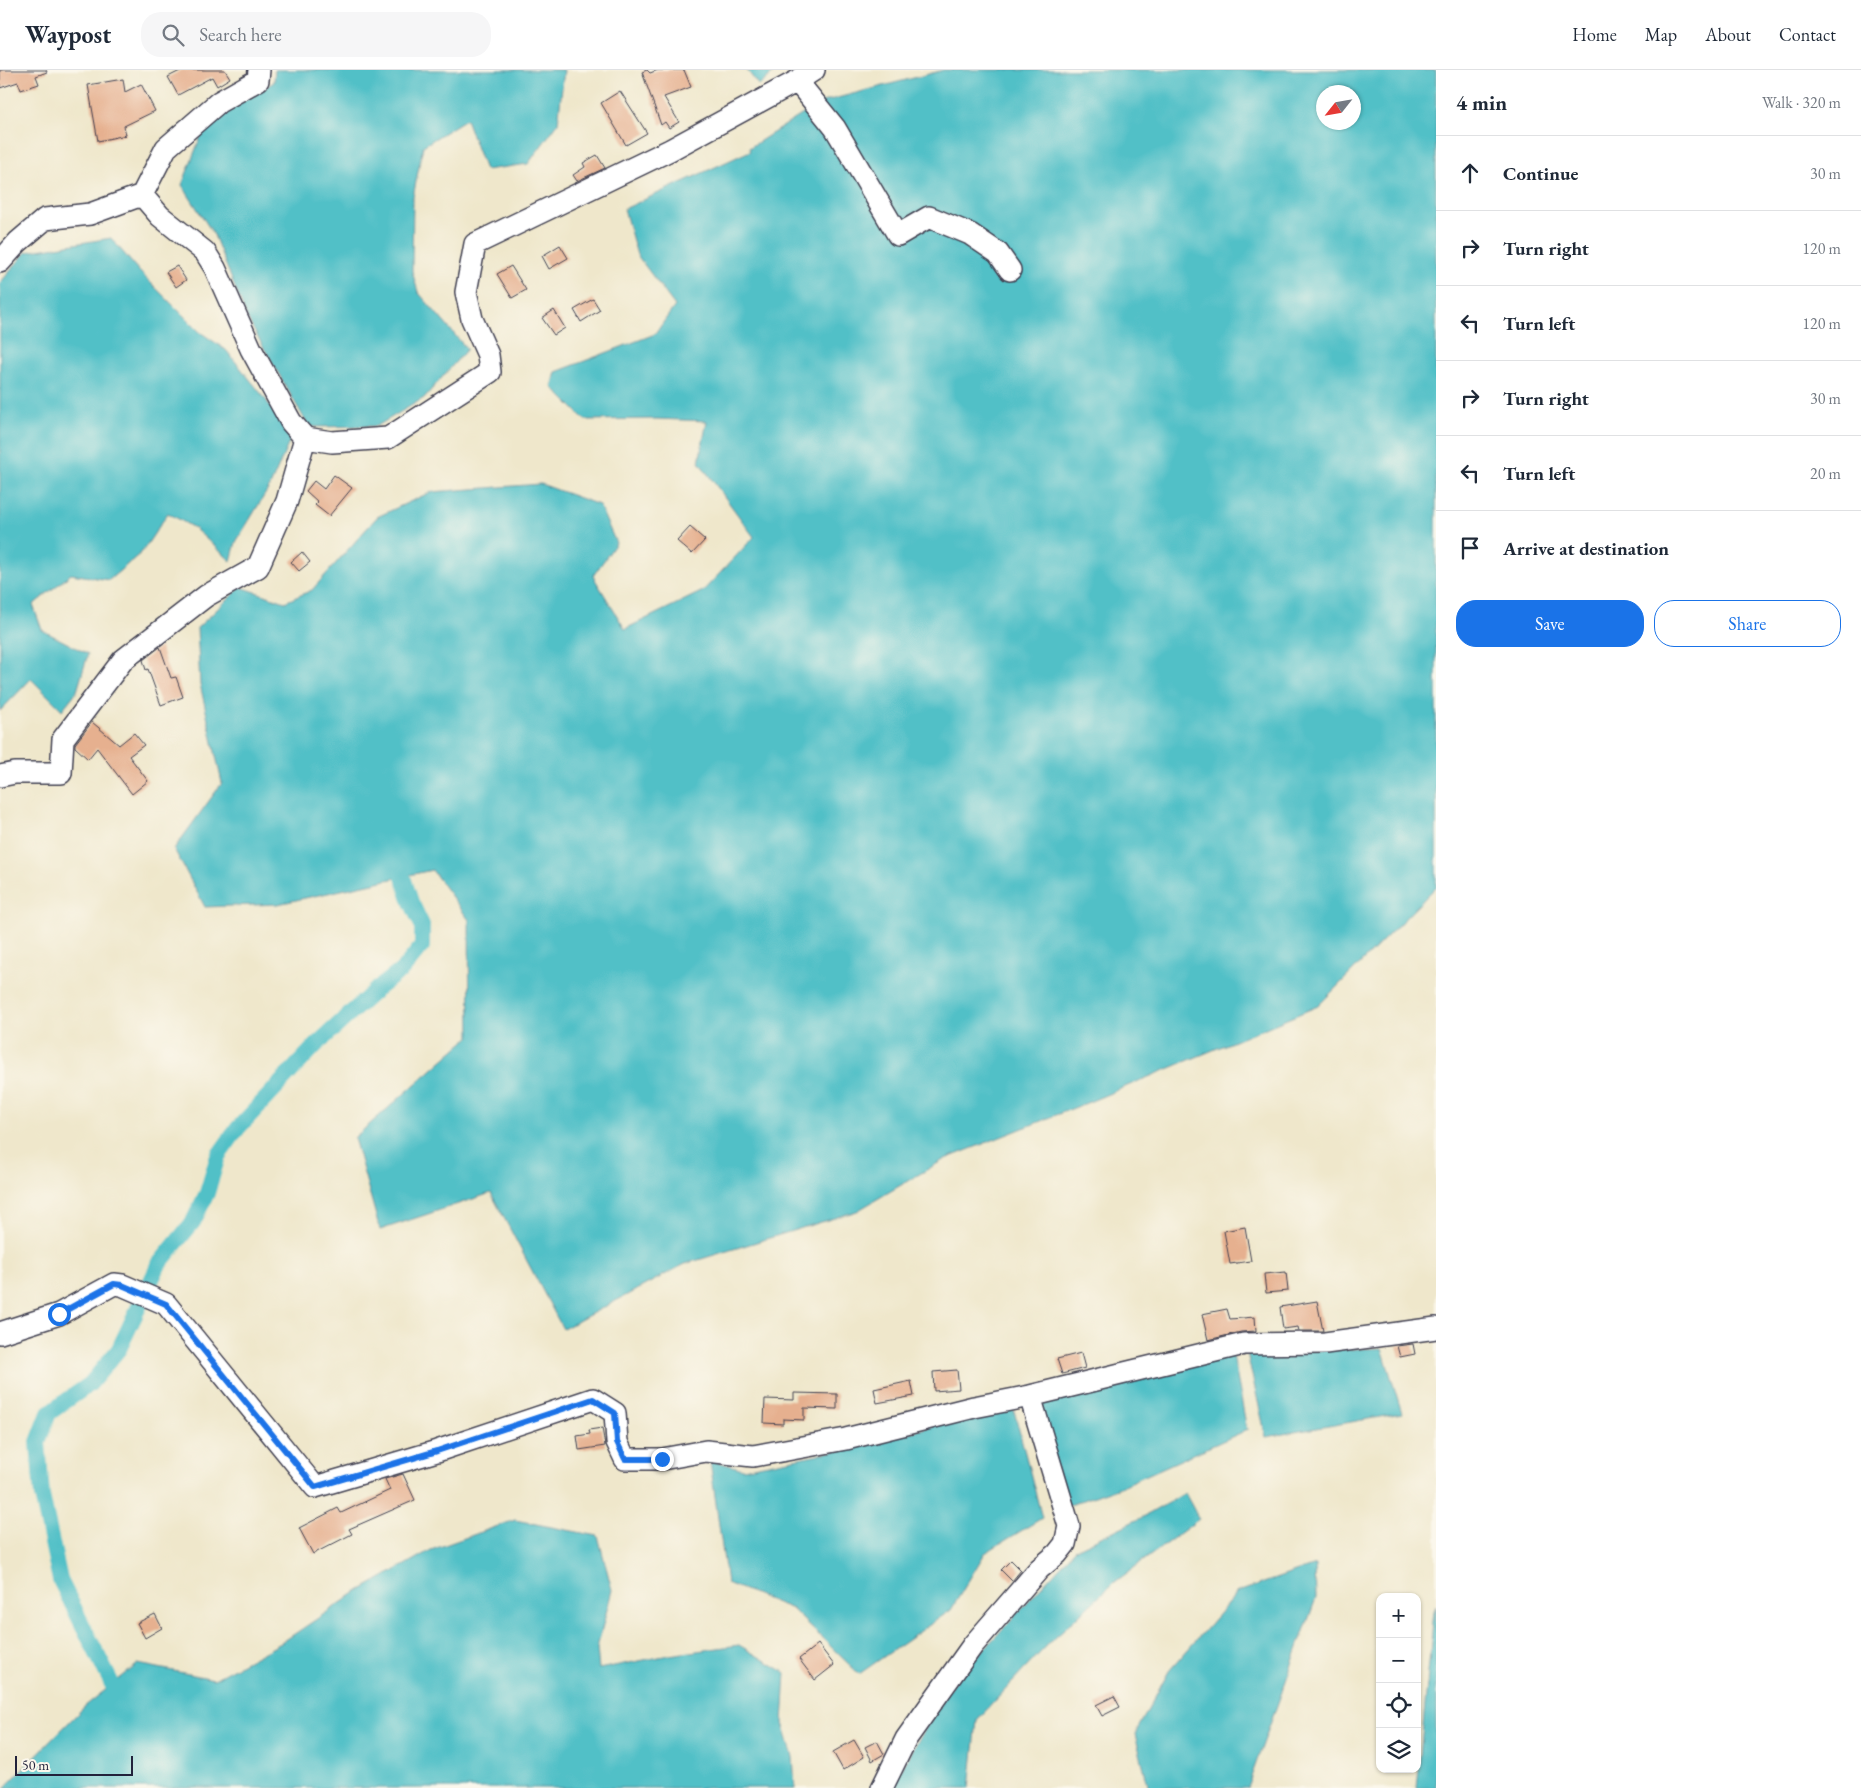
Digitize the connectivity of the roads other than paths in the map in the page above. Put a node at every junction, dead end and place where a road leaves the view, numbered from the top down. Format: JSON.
{"nodes":[{"id":1,"x":259,"y":70,"type":"edge"},
{"id":2,"x":806,"y":76,"type":"edge"},
{"id":3,"x":142,"y":195,"type":"junction"},
{"id":4,"x":0,"y":262,"type":"edge"},
{"id":5,"x":1010,"y":270,"type":"dead end"},
{"id":6,"x":305,"y":438,"type":"junction"},
{"id":7,"x":0,"y":776,"type":"edge"},
{"id":8,"x":1436,"y":1328,"type":"edge"},
{"id":9,"x":0,"y":1333,"type":"edge"},
{"id":10,"x":1030,"y":1396,"type":"junction"},
{"id":11,"x":882,"y":1788,"type":"edge"}],
"edges":[{"from":1,"to":3,"type":"street"},
{"from":2,"to":5,"type":"street"},
{"from":2,"to":6,"type":"street"},
{"from":3,"to":4,"type":"street"},
{"from":3,"to":6,"type":"street"},
{"from":6,"to":7,"type":"street"},
{"from":8,"to":10,"type":"street"},
{"from":9,"to":10,"type":"street"},
{"from":10,"to":11,"type":"street"}]}
